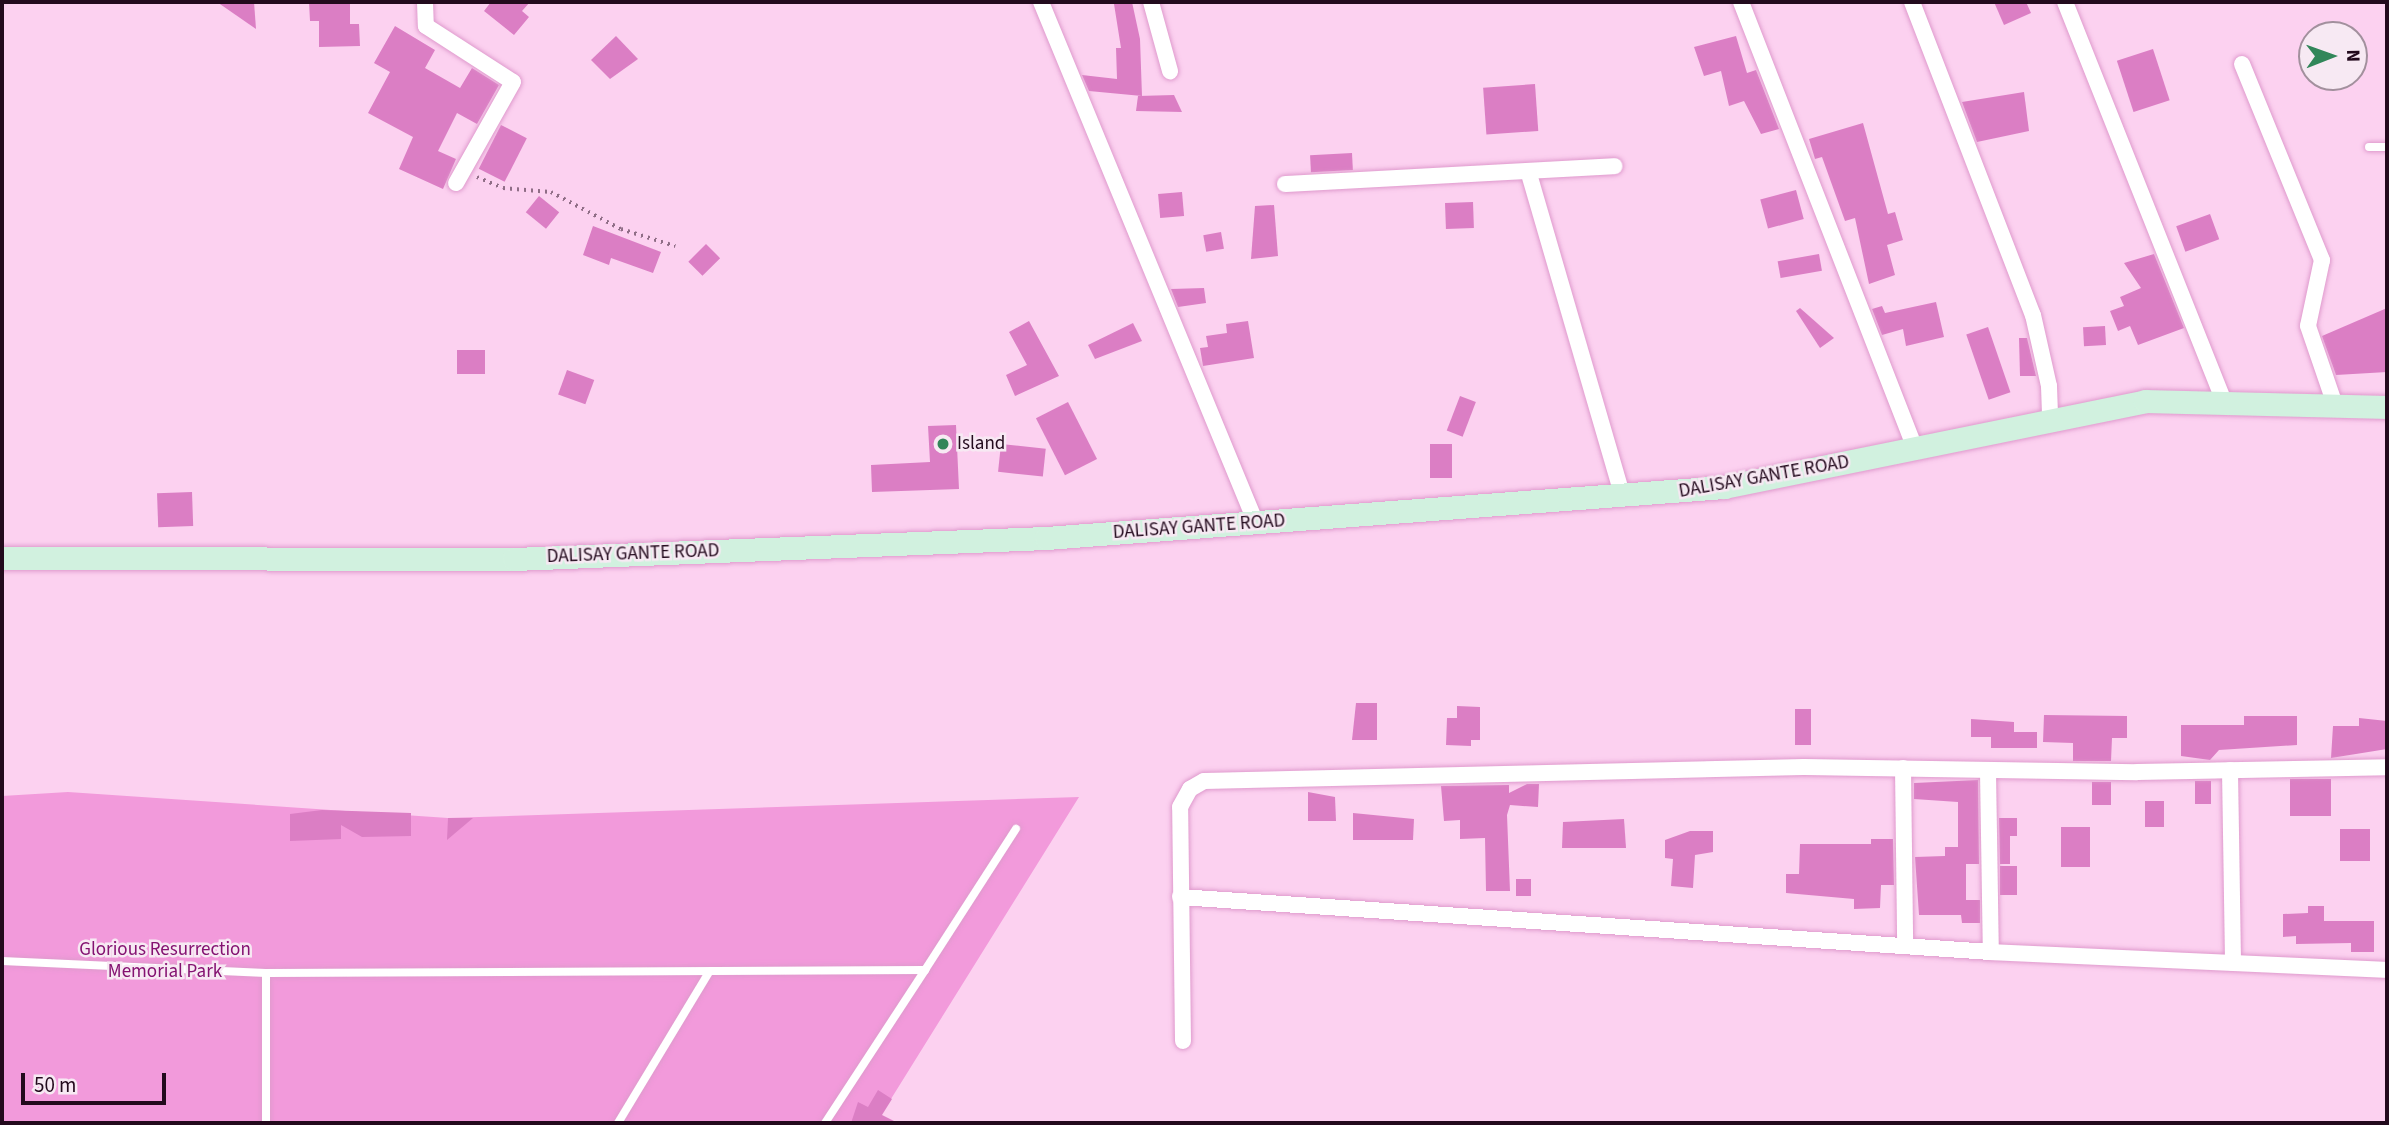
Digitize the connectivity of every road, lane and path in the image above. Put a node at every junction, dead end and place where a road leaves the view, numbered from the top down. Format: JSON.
{"nodes":[{"id":1,"x":425,"y":2,"type":"edge"},
{"id":2,"x":1041,"y":2,"type":"edge"},
{"id":3,"x":1151,"y":2,"type":"edge"},
{"id":4,"x":1741,"y":2,"type":"edge"},
{"id":5,"x":1912,"y":2,"type":"edge"},
{"id":6,"x":2065,"y":2,"type":"edge"},
{"id":7,"x":2242,"y":64,"type":"dead end"},
{"id":8,"x":1170,"y":71,"type":"dead end"},
{"id":9,"x":2387,"y":146,"type":"edge"},
{"id":10,"x":2370,"y":147,"type":"dead end"},
{"id":11,"x":1615,"y":166,"type":"dead end"},
{"id":12,"x":1529,"y":174,"type":"junction"},
{"id":13,"x":459,"y":176,"type":"joint"},
{"id":14,"x":1285,"y":184,"type":"dead end"},
{"id":15,"x":675,"y":246,"type":"dead end"},
{"id":16,"x":2224,"y":401,"type":"junction"},
{"id":17,"x":2335,"y":405,"type":"junction"},
{"id":18,"x":2387,"y":407,"type":"edge"},
{"id":19,"x":2050,"y":416,"type":"junction"},
{"id":20,"x":1915,"y":448,"type":"junction"},
{"id":21,"x":1623,"y":498,"type":"junction"},
{"id":22,"x":1256,"y":523,"type":"junction"},
{"id":23,"x":2,"y":558,"type":"edge"},
{"id":24,"x":2387,"y":767,"type":"edge"},
{"id":25,"x":1903,"y":768,"type":"junction"},
{"id":26,"x":1988,"y":771,"type":"junction"},
{"id":27,"x":2230,"y":771,"type":"junction"},
{"id":28,"x":1016,"y":828,"type":"dead end"},
{"id":29,"x":1180,"y":897,"type":"junction"},
{"id":30,"x":1905,"y":944,"type":"junction"},
{"id":31,"x":1991,"y":952,"type":"junction"},
{"id":32,"x":2,"y":961,"type":"edge"},
{"id":33,"x":2233,"y":963,"type":"junction"},
{"id":34,"x":925,"y":970,"type":"junction"},
{"id":35,"x":2387,"y":970,"type":"edge"},
{"id":36,"x":709,"y":972,"type":"junction"},
{"id":37,"x":266,"y":973,"type":"junction"},
{"id":38,"x":1183,"y":1041,"type":"dead end"},
{"id":39,"x":266,"y":1123,"type":"edge"},
{"id":40,"x":618,"y":1123,"type":"edge"},
{"id":41,"x":825,"y":1123,"type":"edge"}],
"edges":[{"from":1,"to":13,"type":"street"},
{"from":2,"to":22,"type":"street"},
{"from":3,"to":8,"type":"street"},
{"from":4,"to":20,"type":"street"},
{"from":5,"to":19,"type":"street"},
{"from":6,"to":16,"type":"street"},
{"from":7,"to":17,"type":"street"},
{"from":9,"to":10,"type":"lane"},
{"from":11,"to":12,"type":"street"},
{"from":12,"to":14,"type":"street"},
{"from":12,"to":21,"type":"street"},
{"from":13,"to":15,"type":"path"},
{"from":16,"to":17,"type":"main road","name":"DALISAY GANTE ROAD"},
{"from":16,"to":19,"type":"main road","name":"DALISAY GANTE ROAD"},
{"from":17,"to":18,"type":"main road","name":"DALISAY GANTE ROAD"},
{"from":19,"to":20,"type":"main road","name":"DALISAY GANTE ROAD"},
{"from":20,"to":21,"type":"main road","name":"DALISAY GANTE ROAD"},
{"from":21,"to":22,"type":"main road","name":"DALISAY GANTE ROAD"},
{"from":22,"to":23,"type":"main road","name":"DALISAY GANTE ROAD"},
{"from":24,"to":27,"type":"street"},
{"from":25,"to":26,"type":"street"},
{"from":25,"to":29,"type":"street"},
{"from":25,"to":30,"type":"street"},
{"from":26,"to":27,"type":"street"},
{"from":26,"to":31,"type":"street"},
{"from":27,"to":33,"type":"street"},
{"from":28,"to":34,"type":"lane"},
{"from":29,"to":30,"type":"street"},
{"from":29,"to":38,"type":"street"},
{"from":30,"to":31,"type":"street"},
{"from":31,"to":33,"type":"street"},
{"from":32,"to":37,"type":"lane"},
{"from":33,"to":35,"type":"street"},
{"from":34,"to":36,"type":"lane"},
{"from":34,"to":41,"type":"lane"},
{"from":36,"to":37,"type":"lane"},
{"from":36,"to":40,"type":"lane"},
{"from":37,"to":39,"type":"lane"}]}
